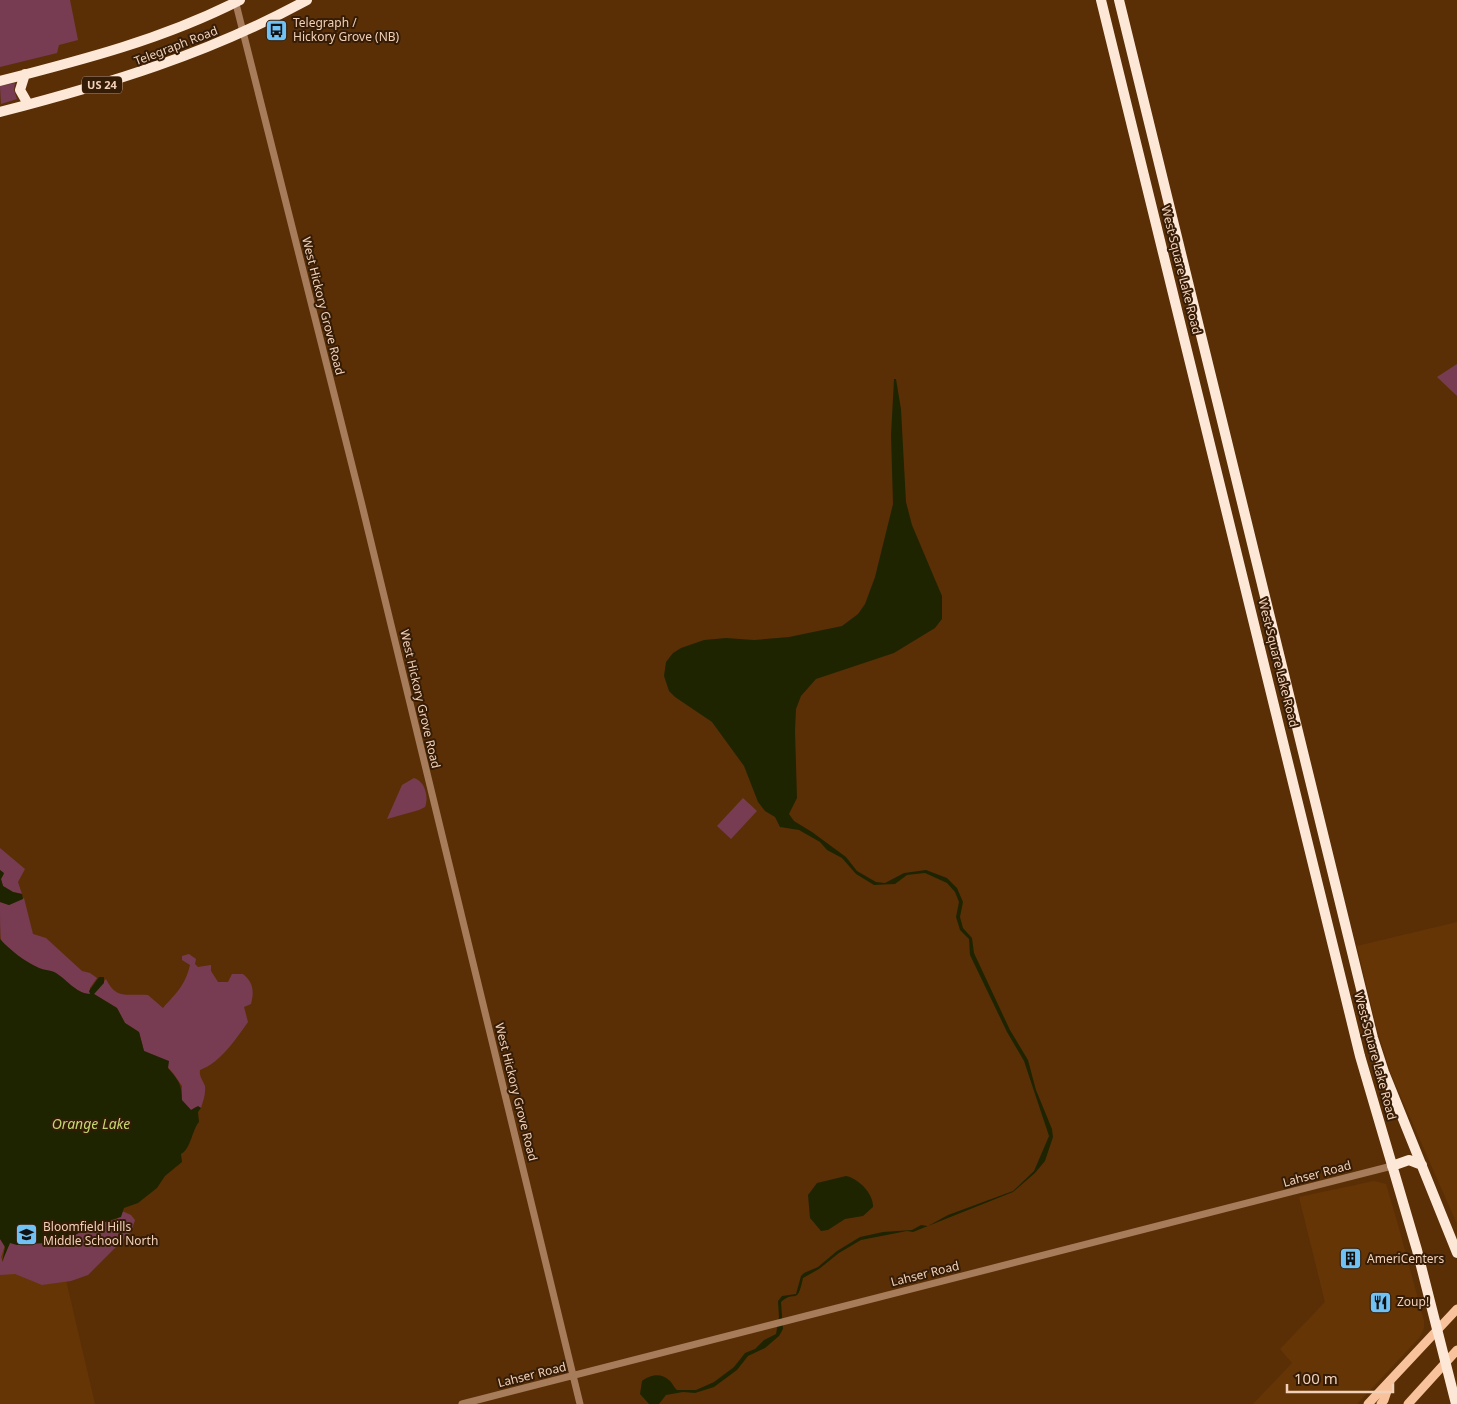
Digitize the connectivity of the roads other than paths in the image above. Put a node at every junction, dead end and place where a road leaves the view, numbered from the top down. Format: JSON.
{"nodes":[{"id":1,"x":306,"y":0,"type":"edge"},
{"id":2,"x":1101,"y":0,"type":"edge"},
{"id":3,"x":1118,"y":0,"type":"edge"},
{"id":4,"x":237,"y":1,"type":"edge"},
{"id":5,"x":244,"y":33,"type":"junction"},
{"id":6,"x":25,"y":74,"type":"junction"},
{"id":7,"x":0,"y":80,"type":"edge"},
{"id":8,"x":28,"y":104,"type":"junction"},
{"id":9,"x":0,"y":112,"type":"edge"},
{"id":10,"x":1422,"y":1165,"type":"junction"},
{"id":11,"x":1392,"y":1166,"type":"junction"},
{"id":12,"x":1457,"y":1253,"type":"edge"},
{"id":13,"x":1457,"y":1309,"type":"edge"},
{"id":14,"x":1438,"y":1330,"type":"junction"},
{"id":15,"x":1457,"y":1350,"type":"edge"},
{"id":16,"x":1446,"y":1362,"type":"junction"},
{"id":17,"x":574,"y":1376,"type":"junction"},
{"id":18,"x":1390,"y":1380,"type":"junction"},
{"id":19,"x":462,"y":1404,"type":"edge"},
{"id":20,"x":580,"y":1404,"type":"edge"},
{"id":21,"x":1368,"y":1404,"type":"edge"},
{"id":22,"x":1380,"y":1404,"type":"edge"},
{"id":23,"x":1408,"y":1404,"type":"edge"},
{"id":24,"x":1456,"y":1404,"type":"edge"}],
"edges":[{"from":1,"to":5,"type":"highway","number":"US 24"},
{"from":2,"to":11,"type":"highway","name":"West Square Lake Road"},
{"from":3,"to":10,"type":"highway","name":"West Square Lake Road"},
{"from":4,"to":5,"type":"street","name":"West Hickory Grove Road"},
{"from":4,"to":6,"type":"highway","name":"Telegraph Road","number":"US 24"},
{"from":5,"to":8,"type":"highway","name":"Telegraph Road","number":"US 24"},
{"from":5,"to":17,"type":"street","name":"West Hickory Grove Road"},
{"from":6,"to":7,"type":"highway","name":"Telegraph Road","number":"US 24"},
{"from":6,"to":8,"type":"highway"},
{"from":8,"to":9,"type":"highway","name":"Telegraph Road","number":"US 24"},
{"from":10,"to":11,"type":"highway"},
{"from":10,"to":12,"type":"highway","name":"West Square Lake Road"},
{"from":11,"to":14,"type":"highway","name":"West Square Lake Road"},
{"from":11,"to":17,"type":"street","name":"Lahser Road"},
{"from":13,"to":14,"type":"main road"},
{"from":14,"to":16,"type":"highway","name":"West Square Lake Road"},
{"from":14,"to":18,"type":"main road"},
{"from":15,"to":16,"type":"main road"},
{"from":16,"to":23,"type":"main road"},
{"from":16,"to":24,"type":"highway","name":"West Square Lake Road"},
{"from":17,"to":19,"type":"street","name":"Lahser Road"},
{"from":17,"to":20,"type":"street","name":"West Hickory Grove Road"},
{"from":18,"to":21,"type":"main road"},
{"from":18,"to":22,"type":"main road"}]}
